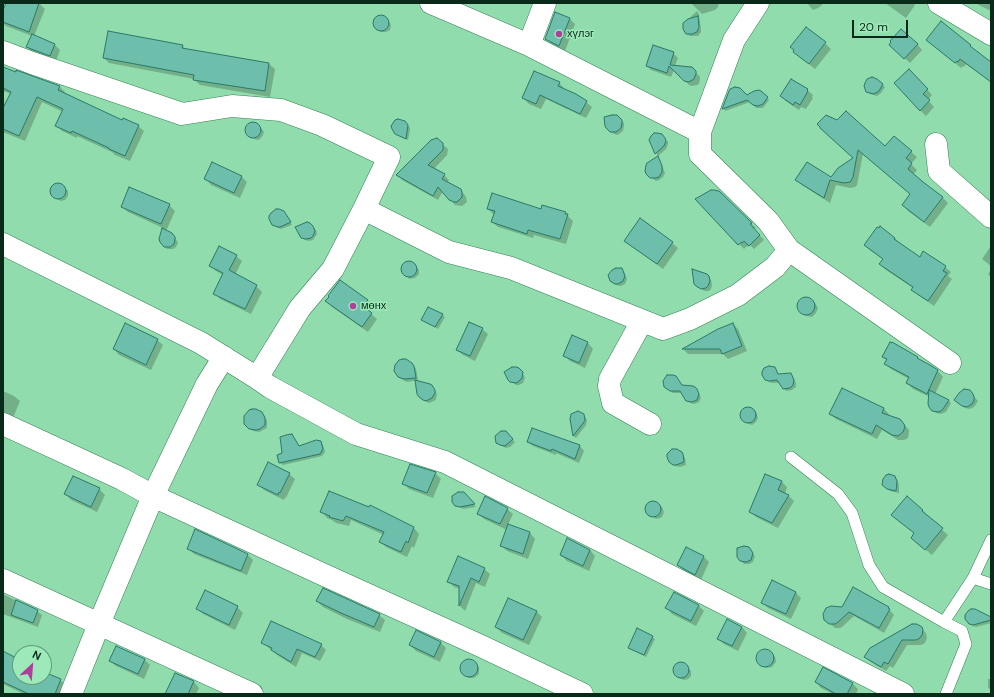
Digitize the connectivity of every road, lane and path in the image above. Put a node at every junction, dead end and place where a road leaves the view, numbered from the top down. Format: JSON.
{"nodes":[{"id":1,"x":431,"y":3,"type":"edge"},
{"id":2,"x":546,"y":3,"type":"edge"},
{"id":3,"x":758,"y":3,"type":"edge"},
{"id":4,"x":939,"y":3,"type":"edge"},
{"id":5,"x":991,"y":34,"type":"edge"},
{"id":6,"x":529,"y":45,"type":"junction"},
{"id":7,"x":3,"y":52,"type":"edge"},
{"id":8,"x":700,"y":132,"type":"junction"},
{"id":9,"x":936,"y":144,"type":"dead end"},
{"id":10,"x":364,"y":209,"type":"junction"},
{"id":11,"x":991,"y":217,"type":"edge"},
{"id":12,"x":3,"y":244,"type":"edge"},
{"id":13,"x":789,"y":250,"type":"junction"},
{"id":14,"x":642,"y":321,"type":"junction"},
{"id":15,"x":224,"y":358,"type":"junction"},
{"id":16,"x":950,"y":362,"type":"dead end"},
{"id":17,"x":257,"y":378,"type":"junction"},
{"id":18,"x":3,"y":424,"type":"edge"},
{"id":19,"x":650,"y":424,"type":"dead end"},
{"id":20,"x":791,"y":457,"type":"dead end"},
{"id":21,"x":153,"y":496,"type":"junction"},
{"id":22,"x":991,"y":540,"type":"edge"},
{"id":23,"x":973,"y":578,"type":"junction"},
{"id":24,"x":3,"y":580,"type":"edge"},
{"id":25,"x":991,"y":584,"type":"edge"},
{"id":26,"x":944,"y":622,"type":"junction"},
{"id":27,"x":99,"y":624,"type":"junction"},
{"id":28,"x":71,"y":694,"type":"edge"},
{"id":29,"x":252,"y":694,"type":"edge"},
{"id":30,"x":582,"y":694,"type":"edge"},
{"id":31,"x":903,"y":694,"type":"edge"},
{"id":32,"x":946,"y":694,"type":"edge"}],
"edges":[{"from":1,"to":6,"type":"street"},
{"from":2,"to":6,"type":"street"},
{"from":3,"to":8,"type":"street"},
{"from":4,"to":5,"type":"street"},
{"from":6,"to":8,"type":"street"},
{"from":7,"to":10,"type":"street"},
{"from":8,"to":13,"type":"street"},
{"from":9,"to":11,"type":"street"},
{"from":10,"to":14,"type":"street"},
{"from":10,"to":17,"type":"street"},
{"from":12,"to":15,"type":"street"},
{"from":13,"to":14,"type":"street"},
{"from":13,"to":16,"type":"street"},
{"from":14,"to":19,"type":"street"},
{"from":15,"to":17,"type":"street"},
{"from":15,"to":21,"type":"street"},
{"from":17,"to":31,"type":"street"},
{"from":18,"to":21,"type":"street"},
{"from":20,"to":26,"type":"lane"},
{"from":21,"to":27,"type":"street"},
{"from":21,"to":30,"type":"street"},
{"from":22,"to":23,"type":"lane"},
{"from":23,"to":25,"type":"lane"},
{"from":23,"to":26,"type":"lane"},
{"from":24,"to":27,"type":"street"},
{"from":26,"to":32,"type":"lane"},
{"from":27,"to":28,"type":"street"},
{"from":27,"to":29,"type":"street"}]}
